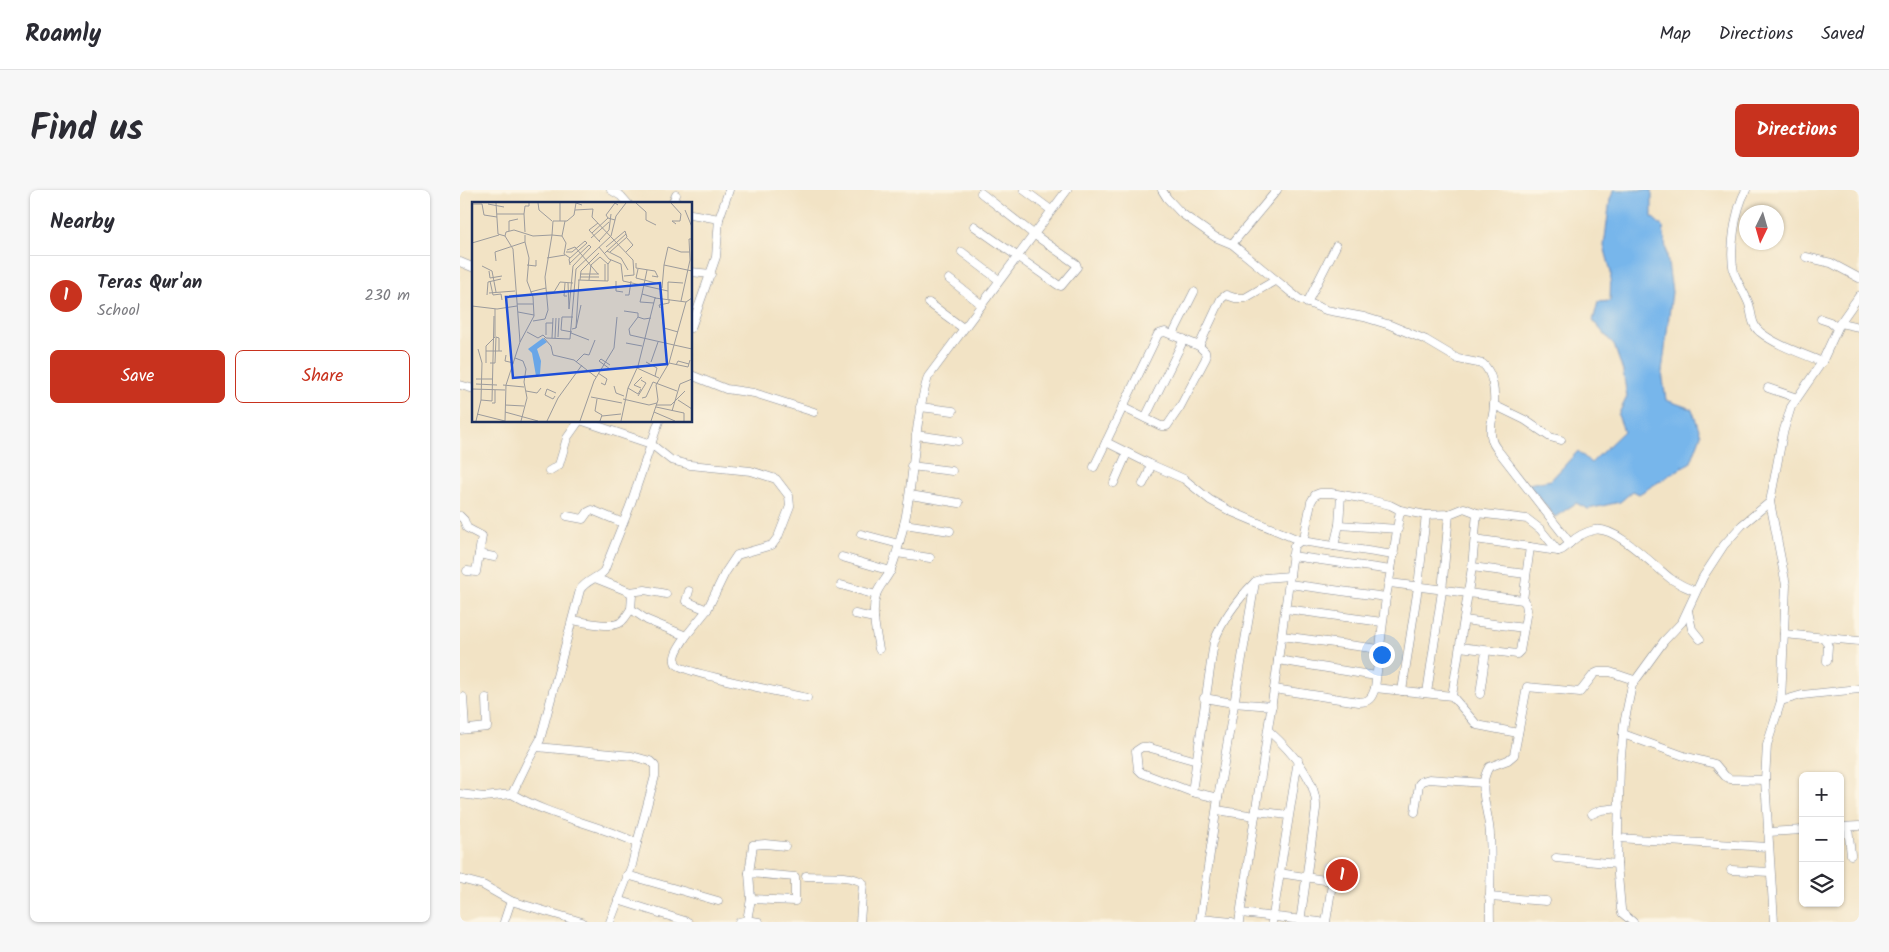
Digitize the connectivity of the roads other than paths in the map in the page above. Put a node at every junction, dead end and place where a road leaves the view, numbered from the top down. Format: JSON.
{"nodes":[{"id":1,"x":611,"y":190,"type":"edge"},
{"id":2,"x":729,"y":190,"type":"edge"},
{"id":3,"x":1024,"y":190,"type":"edge"},
{"id":4,"x":1067,"y":190,"type":"edge"},
{"id":5,"x":1162,"y":190,"type":"edge"},
{"id":6,"x":1277,"y":190,"type":"edge"},
{"id":7,"x":1746,"y":190,"type":"edge"},
{"id":8,"x":981,"y":193,"type":"dead end"},
{"id":9,"x":676,"y":196,"type":"dead end"},
{"id":10,"x":626,"y":202,"type":"edge"},
{"id":11,"x":673,"y":202,"type":"edge"},
{"id":12,"x":1051,"y":210,"type":"junction"},
{"id":13,"x":692,"y":214,"type":"edge"},
{"id":14,"x":718,"y":219,"type":"junction"},
{"id":15,"x":974,"y":226,"type":"dead end"},
{"id":16,"x":1033,"y":234,"type":"junction"},
{"id":17,"x":1232,"y":244,"type":"junction"},
{"id":18,"x":1336,"y":246,"type":"dead end"},
{"id":19,"x":962,"y":252,"type":"dead end"},
{"id":20,"x":1017,"y":256,"type":"junction"},
{"id":21,"x":1806,"y":257,"type":"dead end"},
{"id":22,"x":460,"y":262,"type":"edge"},
{"id":23,"x":472,"y":267,"type":"dead end"},
{"id":24,"x":692,"y":272,"type":"edge"},
{"id":25,"x":711,"y":274,"type":"junction"},
{"id":26,"x":1859,"y":278,"type":"edge"},
{"id":27,"x":949,"y":279,"type":"dead end"},
{"id":28,"x":999,"y":280,"type":"junction"},
{"id":29,"x":1276,"y":280,"type":"junction"},
{"id":30,"x":1194,"y":292,"type":"dead end"},
{"id":31,"x":1859,"y":296,"type":"edge"},
{"id":32,"x":929,"y":303,"type":"dead end"},
{"id":33,"x":1307,"y":303,"type":"junction"},
{"id":34,"x":981,"y":304,"type":"junction"},
{"id":35,"x":1821,"y":319,"type":"dead end"},
{"id":36,"x":692,"y":325,"type":"edge"},
{"id":37,"x":1839,"y":326,"type":"junction"},
{"id":38,"x":1859,"y":327,"type":"edge"},
{"id":39,"x":963,"y":328,"type":"junction"},
{"id":40,"x":1173,"y":334,"type":"junction"},
{"id":41,"x":1184,"y":339,"type":"junction"},
{"id":42,"x":1199,"y":346,"type":"junction"},
{"id":43,"x":1822,"y":362,"type":"junction"},
{"id":44,"x":692,"y":375,"type":"edge"},
{"id":45,"x":1768,"y":388,"type":"dead end"},
{"id":46,"x":1797,"y":398,"type":"junction"},
{"id":47,"x":1494,"y":405,"type":"junction"},
{"id":48,"x":920,"y":407,"type":"junction"},
{"id":49,"x":1122,"y":407,"type":"junction"},
{"id":50,"x":953,"y":411,"type":"dead end"},
{"id":51,"x":814,"y":412,"type":"dead end"},
{"id":52,"x":1146,"y":418,"type":"junction"},
{"id":53,"x":578,"y":422,"type":"edge"},
{"id":54,"x":587,"y":422,"type":"edge"},
{"id":55,"x":658,"y":422,"type":"edge"},
{"id":56,"x":916,"y":435,"type":"junction"},
{"id":57,"x":1562,"y":440,"type":"dead end"},
{"id":58,"x":958,"y":441,"type":"dead end"},
{"id":59,"x":1106,"y":442,"type":"junction"},
{"id":60,"x":651,"y":444,"type":"junction"},
{"id":61,"x":1127,"y":453,"type":"junction"},
{"id":62,"x":1150,"y":464,"type":"junction"},
{"id":63,"x":911,"y":466,"type":"junction"},
{"id":64,"x":1094,"y":467,"type":"dead end"},
{"id":65,"x":549,"y":470,"type":"dead end"},
{"id":66,"x":952,"y":471,"type":"dead end"},
{"id":67,"x":1114,"y":482,"type":"dead end"},
{"id":68,"x":1143,"y":484,"type":"dead end"},
{"id":69,"x":910,"y":495,"type":"junction"},
{"id":70,"x":1341,"y":495,"type":"junction"},
{"id":71,"x":1770,"y":502,"type":"junction"},
{"id":72,"x":959,"y":503,"type":"dead end"},
{"id":73,"x":1400,"y":510,"type":"junction"},
{"id":74,"x":1477,"y":513,"type":"junction"},
{"id":75,"x":1449,"y":514,"type":"junction"},
{"id":76,"x":1426,"y":515,"type":"junction"},
{"id":77,"x":460,"y":516,"type":"edge"},
{"id":78,"x":568,"y":516,"type":"dead end"},
{"id":79,"x":624,"y":523,"type":"junction"},
{"id":80,"x":904,"y":524,"type":"junction"},
{"id":81,"x":1339,"y":524,"type":"junction"},
{"id":82,"x":1398,"y":529,"type":"junction"},
{"id":83,"x":950,"y":531,"type":"dead end"},
{"id":84,"x":861,"y":534,"type":"dead end"},
{"id":85,"x":1475,"y":539,"type":"junction"},
{"id":86,"x":1301,"y":541,"type":"junction"},
{"id":87,"x":1570,"y":543,"type":"junction"},
{"id":88,"x":899,"y":544,"type":"junction"},
{"id":89,"x":1334,"y":546,"type":"junction"},
{"id":90,"x":1530,"y":548,"type":"junction"},
{"id":91,"x":1558,"y":552,"type":"junction"},
{"id":92,"x":897,"y":553,"type":"junction"},
{"id":93,"x":479,"y":554,"type":"junction"},
{"id":94,"x":1394,"y":555,"type":"junction"},
{"id":95,"x":494,"y":556,"type":"dead end"},
{"id":96,"x":1292,"y":556,"type":"junction"},
{"id":97,"x":842,"y":557,"type":"dead end"},
{"id":98,"x":930,"y":558,"type":"dead end"},
{"id":99,"x":1472,"y":567,"type":"junction"},
{"id":100,"x":1391,"y":570,"type":"junction"},
{"id":101,"x":467,"y":571,"type":"dead end"},
{"id":102,"x":891,"y":571,"type":"junction"},
{"id":103,"x":1526,"y":574,"type":"junction"},
{"id":104,"x":595,"y":578,"type":"junction"},
{"id":105,"x":1289,"y":580,"type":"junction"},
{"id":106,"x":1254,"y":582,"type":"junction"},
{"id":107,"x":1390,"y":583,"type":"junction"},
{"id":108,"x":841,"y":585,"type":"dead end"},
{"id":109,"x":1418,"y":588,"type":"junction"},
{"id":110,"x":689,"y":590,"type":"dead end"},
{"id":111,"x":1442,"y":590,"type":"junction"},
{"id":112,"x":1695,"y":591,"type":"junction"},
{"id":113,"x":630,"y":592,"type":"junction"},
{"id":114,"x":666,"y":594,"type":"dead end"},
{"id":115,"x":1468,"y":594,"type":"junction"},
{"id":116,"x":876,"y":595,"type":"junction"},
{"id":117,"x":1386,"y":597,"type":"junction"},
{"id":118,"x":1523,"y":600,"type":"junction"},
{"id":119,"x":632,"y":609,"type":"junction"},
{"id":120,"x":1286,"y":609,"type":"junction"},
{"id":121,"x":707,"y":610,"type":"junction"},
{"id":122,"x":1688,"y":611,"type":"junction"},
{"id":123,"x":855,"y":614,"type":"dead end"},
{"id":124,"x":874,"y":618,"type":"junction"},
{"id":125,"x":573,"y":620,"type":"junction"},
{"id":126,"x":1464,"y":620,"type":"junction"},
{"id":127,"x":1382,"y":622,"type":"junction"},
{"id":128,"x":1524,"y":628,"type":"junction"},
{"id":129,"x":1784,"y":634,"type":"junction"},
{"id":130,"x":686,"y":636,"type":"junction"},
{"id":131,"x":1282,"y":636,"type":"junction"},
{"id":132,"x":1824,"y":637,"type":"junction"},
{"id":133,"x":1700,"y":639,"type":"dead end"},
{"id":134,"x":1859,"y":641,"type":"edge"},
{"id":135,"x":1460,"y":647,"type":"junction"},
{"id":136,"x":880,"y":649,"type":"dead end"},
{"id":137,"x":1380,"y":649,"type":"junction"},
{"id":138,"x":1486,"y":650,"type":"junction"},
{"id":139,"x":1278,"y":660,"type":"junction"},
{"id":140,"x":1827,"y":661,"type":"dead end"},
{"id":141,"x":1376,"y":676,"type":"junction"},
{"id":142,"x":1634,"y":680,"type":"junction"},
{"id":143,"x":1375,"y":688,"type":"junction"},
{"id":144,"x":1274,"y":689,"type":"junction"},
{"id":145,"x":1859,"y":689,"type":"edge"},
{"id":146,"x":1402,"y":691,"type":"junction"},
{"id":147,"x":1427,"y":693,"type":"junction"},
{"id":148,"x":1480,"y":694,"type":"dead end"},
{"id":149,"x":1452,"y":696,"type":"junction"},
{"id":150,"x":462,"y":697,"type":"dead end"},
{"id":151,"x":486,"y":698,"type":"dead end"},
{"id":152,"x":807,"y":698,"type":"dead end"},
{"id":153,"x":1204,"y":698,"type":"junction"},
{"id":154,"x":1781,"y":701,"type":"junction"},
{"id":155,"x":1233,"y":703,"type":"junction"},
{"id":156,"x":1272,"y":706,"type":"junction"},
{"id":157,"x":462,"y":730,"type":"edge"},
{"id":158,"x":1268,"y":730,"type":"junction"},
{"id":159,"x":1518,"y":733,"type":"junction"},
{"id":160,"x":1623,"y":734,"type":"junction"},
{"id":161,"x":537,"y":747,"type":"junction"},
{"id":162,"x":1298,"y":760,"type":"junction"},
{"id":163,"x":1197,"y":761,"type":"junction"},
{"id":164,"x":1765,"y":780,"type":"junction"},
{"id":165,"x":1484,"y":783,"type":"junction"},
{"id":166,"x":1192,"y":792,"type":"junction"},
{"id":167,"x":460,"y":794,"type":"edge"},
{"id":168,"x":512,"y":794,"type":"junction"},
{"id":169,"x":1218,"y":798,"type":"junction"},
{"id":170,"x":1619,"y":808,"type":"junction"},
{"id":171,"x":1217,"y":810,"type":"junction"},
{"id":172,"x":1415,"y":812,"type":"dead end"},
{"id":173,"x":1256,"y":813,"type":"junction"},
{"id":174,"x":1288,"y":814,"type":"junction"},
{"id":175,"x":1592,"y":814,"type":"dead end"},
{"id":176,"x":1859,"y":826,"type":"edge"},
{"id":177,"x":1844,"y":827,"type":"edge"},
{"id":178,"x":1799,"y":830,"type":"edge"},
{"id":179,"x":1768,"y":832,"type":"junction"},
{"id":180,"x":1617,"y":838,"type":"junction"},
{"id":181,"x":637,"y":843,"type":"junction"},
{"id":182,"x":785,"y":846,"type":"dead end"},
{"id":183,"x":1768,"y":847,"type":"junction"},
{"id":184,"x":1851,"y":855,"type":"dead end"},
{"id":185,"x":1556,"y":858,"type":"dead end"},
{"id":186,"x":1617,"y":864,"type":"junction"},
{"id":187,"x":1731,"y":870,"type":"dead end"},
{"id":188,"x":1280,"y":872,"type":"junction"},
{"id":189,"x":1770,"y":872,"type":"junction"},
{"id":190,"x":749,"y":873,"type":"junction"},
{"id":191,"x":627,"y":875,"type":"junction"},
{"id":192,"x":806,"y":876,"type":"dead end"},
{"id":193,"x":1306,"y":876,"type":"junction"},
{"id":194,"x":460,"y":879,"type":"edge"},
{"id":195,"x":1489,"y":897,"type":"junction"},
{"id":196,"x":751,"y":899,"type":"junction"},
{"id":197,"x":618,"y":900,"type":"junction"},
{"id":198,"x":511,"y":901,"type":"junction"},
{"id":199,"x":1546,"y":901,"type":"dead end"},
{"id":200,"x":718,"y":902,"type":"dead end"},
{"id":201,"x":1241,"y":913,"type":"junction"},
{"id":202,"x":1201,"y":920,"type":"edge"},
{"id":203,"x":1273,"y":920,"type":"edge"},
{"id":204,"x":743,"y":921,"type":"edge"},
{"id":205,"x":1300,"y":921,"type":"edge"},
{"id":206,"x":504,"y":922,"type":"edge"},
{"id":207,"x":582,"y":922,"type":"edge"},
{"id":208,"x":610,"y":922,"type":"edge"},
{"id":209,"x":688,"y":922,"type":"edge"},
{"id":210,"x":759,"y":922,"type":"edge"},
{"id":211,"x":860,"y":922,"type":"edge"},
{"id":212,"x":1232,"y":922,"type":"edge"},
{"id":213,"x":1239,"y":922,"type":"edge"},
{"id":214,"x":1320,"y":922,"type":"edge"},
{"id":215,"x":1326,"y":922,"type":"edge"},
{"id":216,"x":1490,"y":922,"type":"edge"},
{"id":217,"x":1633,"y":922,"type":"edge"},
{"id":218,"x":1774,"y":922,"type":"edge"}],
"edges":[{"from":1,"to":10,"type":"street"},
{"from":2,"to":14,"type":"street"},
{"from":3,"to":12,"type":"street"},
{"from":4,"to":12,"type":"street"},
{"from":5,"to":17,"type":"street"},
{"from":6,"to":17,"type":"street"},
{"from":7,"to":43,"type":"street"},
{"from":8,"to":16,"type":"street"},
{"from":9,"to":11,"type":"street"},
{"from":12,"to":16,"type":"street"},
{"from":13,"to":14,"type":"street"},
{"from":14,"to":25,"type":"street"},
{"from":15,"to":20,"type":"street"},
{"from":16,"to":20,"type":"street"},
{"from":16,"to":20,"type":"street"},
{"from":17,"to":29,"type":"street"},
{"from":18,"to":33,"type":"street"},
{"from":19,"to":28,"type":"street"},
{"from":20,"to":28,"type":"street"},
{"from":21,"to":26,"type":"street"},
{"from":22,"to":23,"type":"street"},
{"from":24,"to":25,"type":"street"},
{"from":25,"to":36,"type":"street"},
{"from":27,"to":34,"type":"street"},
{"from":28,"to":34,"type":"street"},
{"from":29,"to":33,"type":"street"},
{"from":29,"to":42,"type":"street"},
{"from":30,"to":40,"type":"street"},
{"from":31,"to":37,"type":"street"},
{"from":32,"to":39,"type":"street"},
{"from":33,"to":47,"type":"street"},
{"from":34,"to":39,"type":"street"},
{"from":35,"to":37,"type":"street"},
{"from":37,"to":38,"type":"street"},
{"from":37,"to":43,"type":"street"},
{"from":39,"to":48,"type":"street"},
{"from":40,"to":41,"type":"street"},
{"from":40,"to":49,"type":"street"},
{"from":41,"to":42,"type":"street"},
{"from":41,"to":52,"type":"street"},
{"from":42,"to":52,"type":"street"},
{"from":43,"to":46,"type":"street"},
{"from":44,"to":51,"type":"street"},
{"from":45,"to":46,"type":"street"},
{"from":46,"to":71,"type":"street"},
{"from":47,"to":57,"type":"street"},
{"from":47,"to":87,"type":"street"},
{"from":48,"to":50,"type":"street"},
{"from":48,"to":56,"type":"street"},
{"from":49,"to":52,"type":"street"},
{"from":49,"to":59,"type":"street"},
{"from":53,"to":65,"type":"street"},
{"from":54,"to":60,"type":"street"},
{"from":55,"to":60,"type":"street"},
{"from":56,"to":58,"type":"street"},
{"from":56,"to":63,"type":"street"},
{"from":59,"to":61,"type":"street"},
{"from":59,"to":64,"type":"street"},
{"from":60,"to":79,"type":"street"},
{"from":60,"to":121,"type":"street"},
{"from":61,"to":62,"type":"street"},
{"from":61,"to":67,"type":"street"},
{"from":62,"to":68,"type":"street"},
{"from":62,"to":86,"type":"street"},
{"from":63,"to":66,"type":"street"},
{"from":63,"to":69,"type":"street"},
{"from":69,"to":72,"type":"street"},
{"from":69,"to":80,"type":"street"},
{"from":70,"to":73,"type":"street"},
{"from":70,"to":81,"type":"street"},
{"from":70,"to":86,"type":"street"},
{"from":71,"to":112,"type":"street"},
{"from":71,"to":129,"type":"street"},
{"from":73,"to":76,"type":"street"},
{"from":73,"to":82,"type":"street"},
{"from":74,"to":75,"type":"street"},
{"from":74,"to":85,"type":"street"},
{"from":74,"to":91,"type":"street"},
{"from":75,"to":76,"type":"street"},
{"from":75,"to":111,"type":"street"},
{"from":76,"to":109,"type":"street"},
{"from":77,"to":93,"type":"street"},
{"from":78,"to":79,"type":"street"},
{"from":79,"to":104,"type":"street"},
{"from":80,"to":83,"type":"street"},
{"from":80,"to":88,"type":"street"},
{"from":81,"to":82,"type":"street"},
{"from":81,"to":89,"type":"street"},
{"from":82,"to":94,"type":"street"},
{"from":84,"to":88,"type":"street"},
{"from":85,"to":90,"type":"street"},
{"from":85,"to":99,"type":"street"},
{"from":86,"to":89,"type":"street"},
{"from":86,"to":96,"type":"street"},
{"from":87,"to":91,"type":"street"},
{"from":87,"to":112,"type":"street"},
{"from":88,"to":92,"type":"street"},
{"from":89,"to":94,"type":"street"},
{"from":90,"to":91,"type":"street"},
{"from":90,"to":103,"type":"street"},
{"from":92,"to":98,"type":"street"},
{"from":92,"to":102,"type":"street"},
{"from":93,"to":95,"type":"street"},
{"from":93,"to":101,"type":"street"},
{"from":94,"to":100,"type":"street"},
{"from":96,"to":100,"type":"street"},
{"from":96,"to":105,"type":"street"},
{"from":97,"to":102,"type":"street"},
{"from":99,"to":103,"type":"street"},
{"from":99,"to":115,"type":"street"},
{"from":100,"to":107,"type":"street"},
{"from":102,"to":116,"type":"street"},
{"from":103,"to":118,"type":"street"},
{"from":104,"to":113,"type":"street"},
{"from":104,"to":125,"type":"street"},
{"from":105,"to":106,"type":"street"},
{"from":105,"to":117,"type":"street"},
{"from":105,"to":120,"type":"street"},
{"from":106,"to":153,"type":"street"},
{"from":106,"to":155,"type":"street"},
{"from":107,"to":109,"type":"street"},
{"from":107,"to":117,"type":"street"},
{"from":108,"to":116,"type":"street"},
{"from":109,"to":111,"type":"street"},
{"from":109,"to":146,"type":"street"},
{"from":110,"to":121,"type":"street"},
{"from":111,"to":115,"type":"street"},
{"from":111,"to":147,"type":"street"},
{"from":112,"to":122,"type":"street"},
{"from":113,"to":114,"type":"street"},
{"from":113,"to":119,"type":"street"},
{"from":115,"to":118,"type":"street"},
{"from":115,"to":126,"type":"street"},
{"from":116,"to":124,"type":"street"},
{"from":117,"to":127,"type":"street"},
{"from":118,"to":128,"type":"street"},
{"from":119,"to":125,"type":"street"},
{"from":119,"to":130,"type":"street"},
{"from":120,"to":127,"type":"street"},
{"from":120,"to":131,"type":"street"},
{"from":121,"to":130,"type":"street"},
{"from":122,"to":133,"type":"street"},
{"from":122,"to":142,"type":"street"},
{"from":123,"to":124,"type":"street"},
{"from":124,"to":136,"type":"street"},
{"from":125,"to":161,"type":"street"},
{"from":126,"to":128,"type":"street"},
{"from":126,"to":135,"type":"street"},
{"from":127,"to":137,"type":"street"},
{"from":128,"to":138,"type":"street"},
{"from":129,"to":132,"type":"street"},
{"from":129,"to":154,"type":"street"},
{"from":130,"to":152,"type":"street"},
{"from":131,"to":137,"type":"street"},
{"from":131,"to":139,"type":"street"},
{"from":132,"to":134,"type":"street"},
{"from":132,"to":140,"type":"street"},
{"from":135,"to":138,"type":"street"},
{"from":135,"to":149,"type":"street"},
{"from":137,"to":141,"type":"street"},
{"from":138,"to":148,"type":"street"},
{"from":139,"to":141,"type":"street"},
{"from":139,"to":144,"type":"street"},
{"from":141,"to":143,"type":"street"},
{"from":142,"to":159,"type":"street"},
{"from":142,"to":160,"type":"street"},
{"from":143,"to":144,"type":"street"},
{"from":143,"to":146,"type":"street"},
{"from":144,"to":156,"type":"street"},
{"from":145,"to":154,"type":"street"},
{"from":146,"to":147,"type":"street"},
{"from":147,"to":149,"type":"street"},
{"from":149,"to":159,"type":"street"},
{"from":150,"to":157,"type":"street"},
{"from":151,"to":157,"type":"street"},
{"from":153,"to":155,"type":"street"},
{"from":153,"to":163,"type":"street"},
{"from":154,"to":164,"type":"street"},
{"from":155,"to":156,"type":"street"},
{"from":155,"to":169,"type":"street"},
{"from":156,"to":158,"type":"street"},
{"from":158,"to":162,"type":"street"},
{"from":158,"to":173,"type":"street"},
{"from":159,"to":165,"type":"street"},
{"from":160,"to":164,"type":"street"},
{"from":160,"to":170,"type":"street"},
{"from":161,"to":168,"type":"street"},
{"from":161,"to":181,"type":"street"},
{"from":162,"to":174,"type":"street"},
{"from":162,"to":193,"type":"street"},
{"from":163,"to":166,"type":"street"},
{"from":163,"to":166,"type":"street"},
{"from":164,"to":179,"type":"street"},
{"from":165,"to":172,"type":"street"},
{"from":165,"to":195,"type":"street"},
{"from":166,"to":169,"type":"street"},
{"from":167,"to":168,"type":"street"},
{"from":168,"to":181,"type":"street"},
{"from":169,"to":171,"type":"street"},
{"from":170,"to":175,"type":"street"},
{"from":170,"to":180,"type":"street"},
{"from":171,"to":173,"type":"street"},
{"from":171,"to":202,"type":"street"},
{"from":173,"to":174,"type":"street"},
{"from":173,"to":201,"type":"street"},
{"from":174,"to":188,"type":"street"},
{"from":176,"to":177,"type":"street"},
{"from":177,"to":184,"type":"street"},
{"from":178,"to":179,"type":"street"},
{"from":179,"to":183,"type":"street"},
{"from":180,"to":183,"type":"street"},
{"from":180,"to":186,"type":"street"},
{"from":181,"to":191,"type":"street"},
{"from":182,"to":190,"type":"street"},
{"from":183,"to":189,"type":"street"},
{"from":185,"to":186,"type":"street"},
{"from":186,"to":217,"type":"street"},
{"from":187,"to":189,"type":"street"},
{"from":188,"to":193,"type":"street"},
{"from":188,"to":203,"type":"street"},
{"from":189,"to":218,"type":"street"},
{"from":190,"to":196,"type":"street"},
{"from":190,"to":196,"type":"street"},
{"from":191,"to":197,"type":"street"},
{"from":191,"to":200,"type":"street"},
{"from":192,"to":211,"type":"street"},
{"from":193,"to":205,"type":"street"},
{"from":193,"to":215,"type":"street"},
{"from":194,"to":198,"type":"street"},
{"from":195,"to":199,"type":"street"},
{"from":195,"to":216,"type":"street"},
{"from":196,"to":204,"type":"street"},
{"from":197,"to":208,"type":"street"},
{"from":197,"to":209,"type":"street"},
{"from":198,"to":206,"type":"street"},
{"from":198,"to":207,"type":"street"},
{"from":201,"to":203,"type":"street"},
{"from":201,"to":213,"type":"street"},
{"from":202,"to":212,"type":"street"},
{"from":203,"to":205,"type":"street"},
{"from":204,"to":210,"type":"street"},
{"from":205,"to":214,"type":"street"}]}
